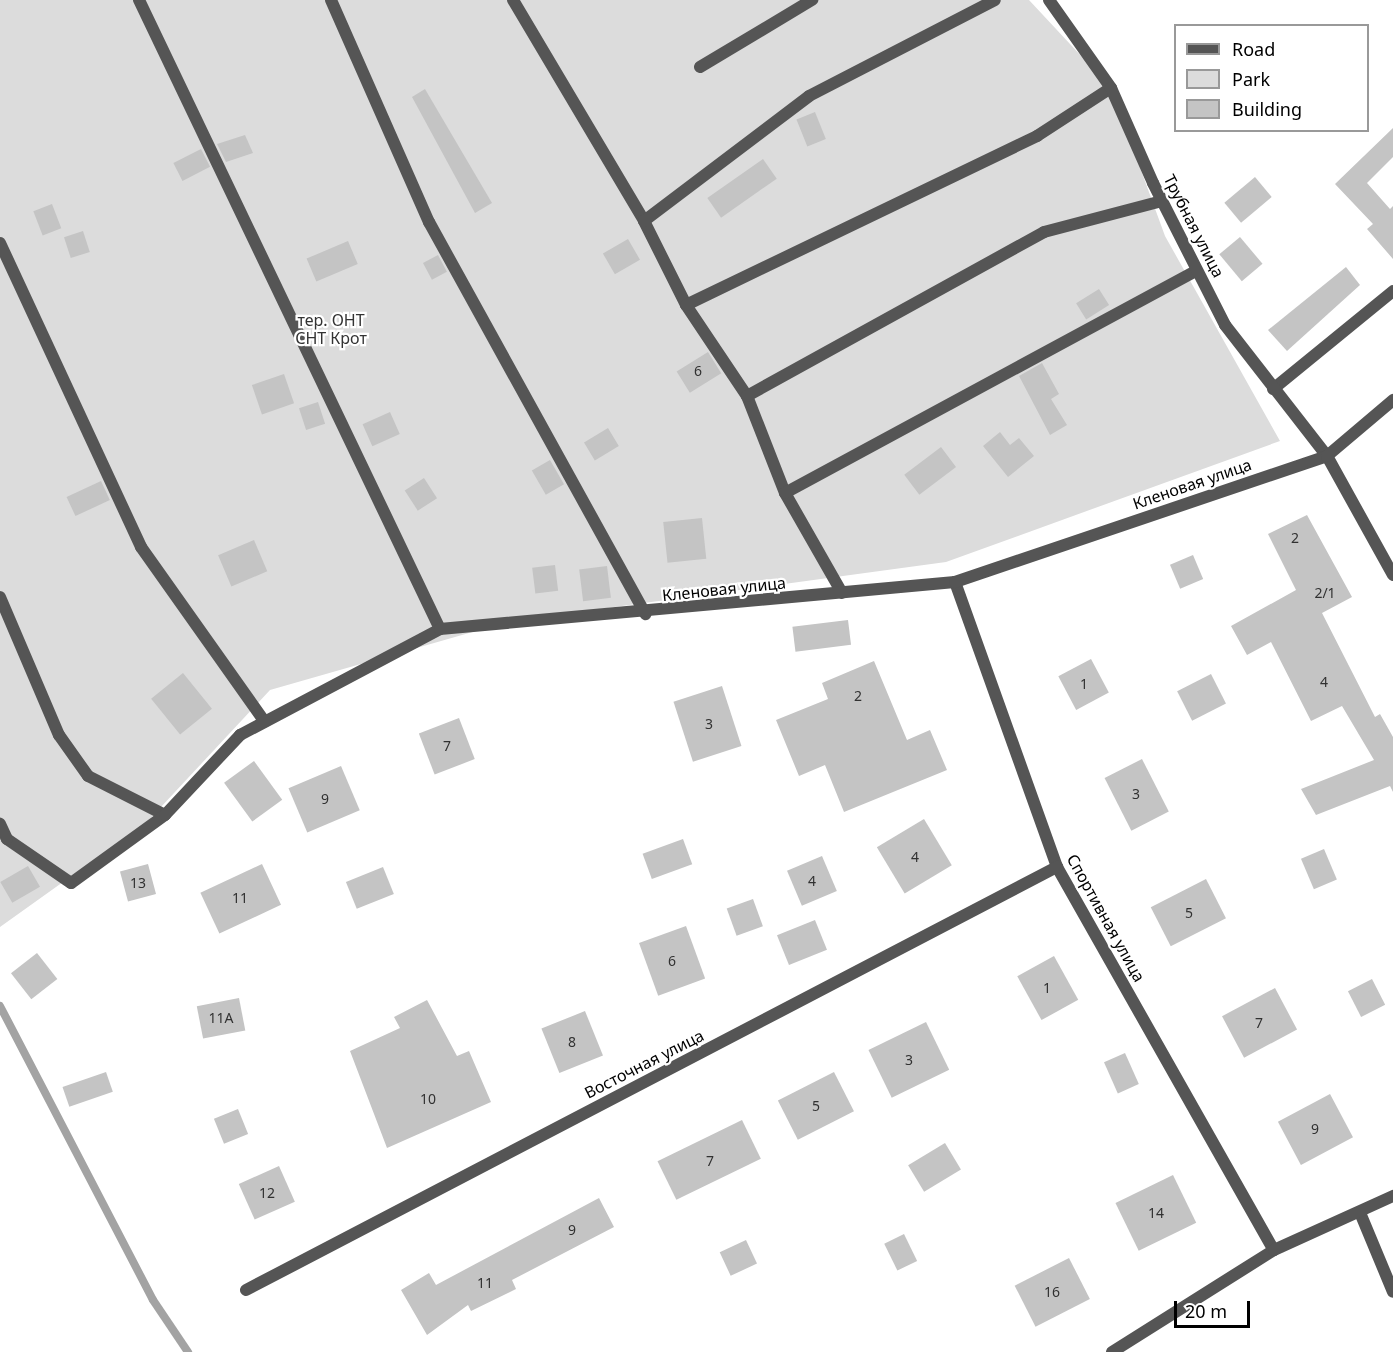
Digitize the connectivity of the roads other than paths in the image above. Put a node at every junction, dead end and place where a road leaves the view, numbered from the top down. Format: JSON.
{"nodes":[{"id":1,"x":139,"y":0,"type":"edge"},
{"id":2,"x":331,"y":0,"type":"edge"},
{"id":3,"x":513,"y":0,"type":"edge"},
{"id":4,"x":812,"y":0,"type":"edge"},
{"id":5,"x":995,"y":0,"type":"edge"},
{"id":6,"x":1049,"y":0,"type":"edge"},
{"id":7,"x":700,"y":68,"type":"dead end"},
{"id":8,"x":1111,"y":88,"type":"junction"},
{"id":9,"x":1162,"y":201,"type":"junction"},
{"id":10,"x":644,"y":221,"type":"junction"},
{"id":11,"x":0,"y":243,"type":"edge"},
{"id":12,"x":1197,"y":270,"type":"junction"},
{"id":13,"x":1393,"y":291,"type":"edge"},
{"id":14,"x":686,"y":305,"type":"junction"},
{"id":15,"x":1274,"y":389,"type":"junction"},
{"id":16,"x":747,"y":396,"type":"junction"},
{"id":17,"x":1393,"y":400,"type":"edge"},
{"id":18,"x":1327,"y":456,"type":"junction"},
{"id":19,"x":785,"y":493,"type":"junction"},
{"id":20,"x":1393,"y":575,"type":"edge"},
{"id":21,"x":955,"y":582,"type":"junction"},
{"id":22,"x":842,"y":593,"type":"junction"},
{"id":23,"x":0,"y":597,"type":"edge"},
{"id":24,"x":645,"y":614,"type":"junction"},
{"id":25,"x":440,"y":629,"type":"junction"},
{"id":26,"x":265,"y":722,"type":"junction"},
{"id":27,"x":165,"y":815,"type":"junction"},
{"id":28,"x":0,"y":824,"type":"edge"},
{"id":29,"x":1057,"y":867,"type":"junction"},
{"id":30,"x":1393,"y":1196,"type":"edge"},
{"id":31,"x":1360,"y":1215,"type":"junction"},
{"id":32,"x":1274,"y":1250,"type":"junction"},
{"id":33,"x":246,"y":1290,"type":"dead end"},
{"id":34,"x":1393,"y":1292,"type":"edge"},
{"id":35,"x":1112,"y":1352,"type":"edge"}],
"edges":[{"from":1,"to":25,"type":"street"},
{"from":2,"to":24,"type":"street"},
{"from":3,"to":10,"type":"street"},
{"from":4,"to":7,"type":"street"},
{"from":5,"to":10,"type":"street"},
{"from":6,"to":8,"type":"street","name":"Трубная улица"},
{"from":8,"to":9,"type":"street","name":"Трубная улица"},
{"from":8,"to":14,"type":"street"},
{"from":9,"to":12,"type":"street","name":"Трубная улица"},
{"from":9,"to":16,"type":"street"},
{"from":10,"to":14,"type":"street"},
{"from":11,"to":26,"type":"street"},
{"from":12,"to":15,"type":"street","name":"Трубная улица"},
{"from":12,"to":19,"type":"street"},
{"from":13,"to":15,"type":"street"},
{"from":14,"to":16,"type":"street"},
{"from":15,"to":18,"type":"street","name":"Трубная улица"},
{"from":16,"to":19,"type":"street"},
{"from":17,"to":18,"type":"street"},
{"from":18,"to":20,"type":"street","name":"Трубная улица"},
{"from":18,"to":21,"type":"street","name":"Кленовая улица"},
{"from":19,"to":22,"type":"street"},
{"from":21,"to":22,"type":"street","name":"Кленовая улица"},
{"from":21,"to":29,"type":"street","name":"Спортивная улица"},
{"from":22,"to":24,"type":"street","name":"Кленовая улица"},
{"from":23,"to":27,"type":"street"},
{"from":24,"to":25,"type":"street","name":"Кленовая улица"},
{"from":25,"to":26,"type":"street","name":"Кленовая улица"},
{"from":26,"to":27,"type":"street","name":"Кленовая улица"},
{"from":27,"to":28,"type":"street","name":"Кленовая улица"},
{"from":29,"to":32,"type":"street","name":"Спортивная улица"},
{"from":29,"to":33,"type":"street","name":"Восточная улица"},
{"from":30,"to":31,"type":"street"},
{"from":31,"to":32,"type":"street"},
{"from":31,"to":34,"type":"street"},
{"from":32,"to":35,"type":"street"}]}
